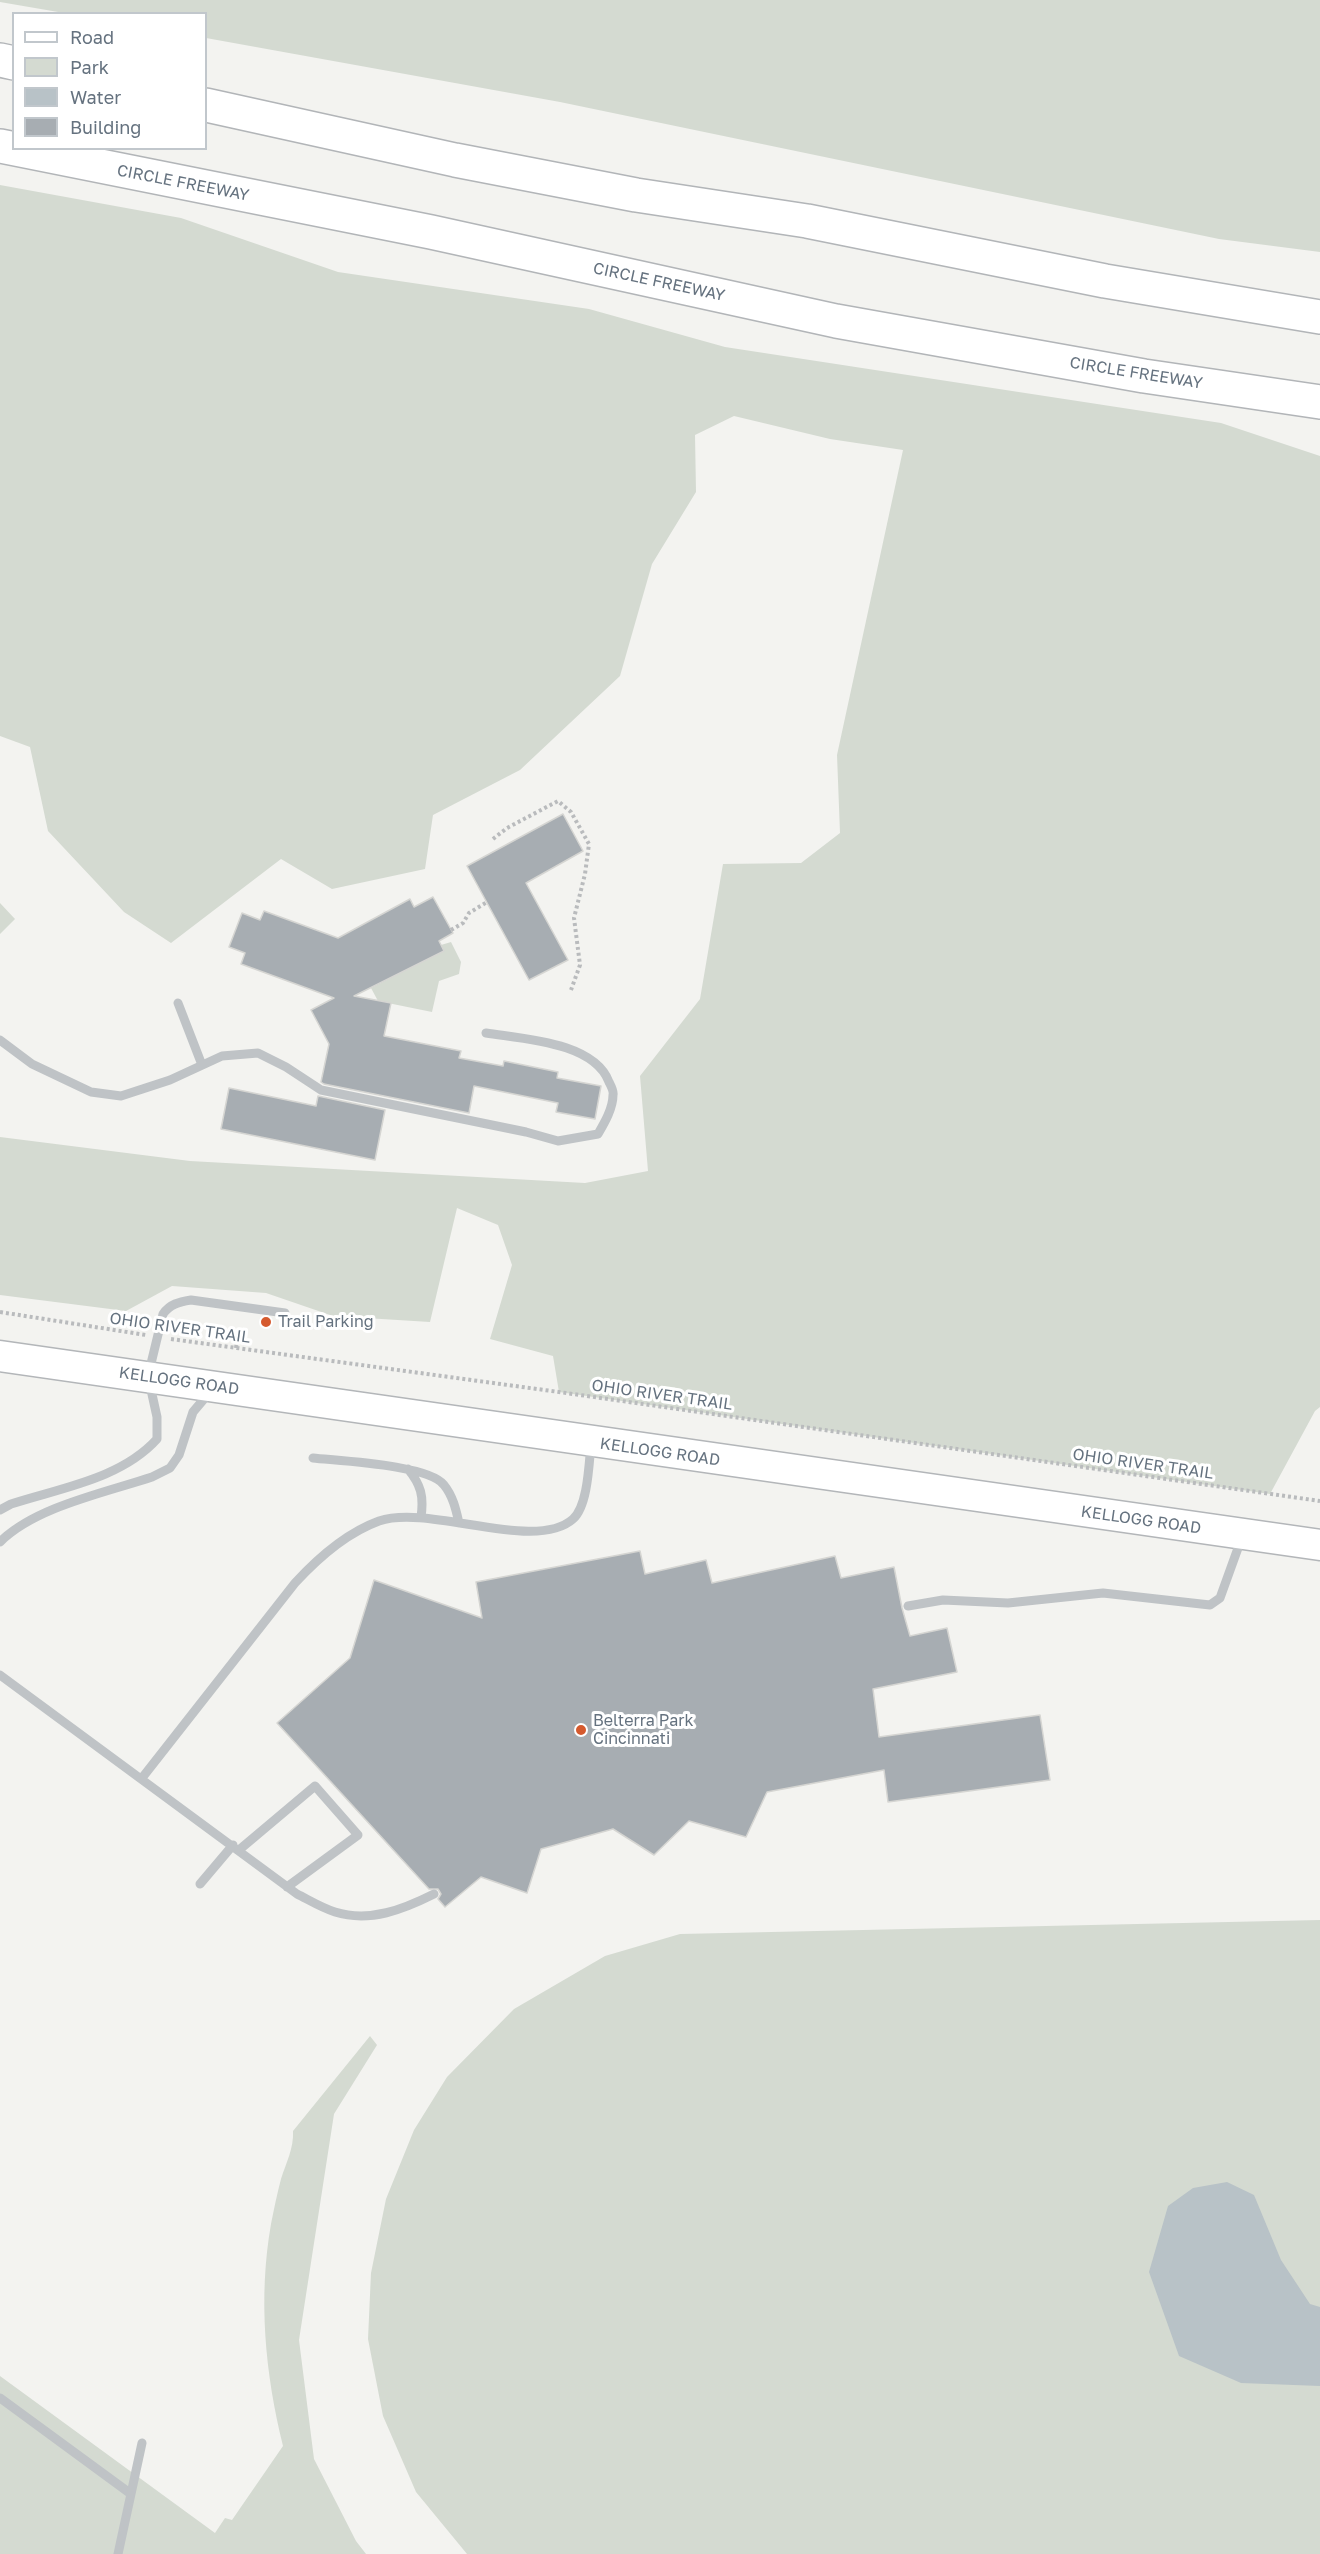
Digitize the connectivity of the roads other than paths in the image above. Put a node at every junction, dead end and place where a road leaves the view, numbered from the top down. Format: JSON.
{"nodes":[{"id":1,"x":207,"y":105,"type":"edge"},
{"id":2,"x":20,"y":150,"type":"edge"},
{"id":3,"x":1320,"y":317,"type":"edge"},
{"id":4,"x":1320,"y":402,"type":"edge"},
{"id":5,"x":178,"y":1003,"type":"dead end"},
{"id":6,"x":486,"y":1033,"type":"dead end"},
{"id":7,"x":0,"y":1040,"type":"edge"},
{"id":8,"x":202,"y":1065,"type":"junction"},
{"id":9,"x":285,"y":1313,"type":"dead end"},
{"id":10,"x":0,"y":1356,"type":"edge"},
{"id":11,"x":148,"y":1376,"type":"junction"},
{"id":12,"x":214,"y":1385,"type":"junction"},
{"id":13,"x":591,"y":1442,"type":"junction"},
{"id":14,"x":313,"y":1458,"type":"dead end"},
{"id":15,"x":408,"y":1469,"type":"junction"},
{"id":16,"x":0,"y":1510,"type":"edge"},
{"id":17,"x":422,"y":1517,"type":"junction"},
{"id":18,"x":459,"y":1524,"type":"junction"},
{"id":19,"x":1243,"y":1534,"type":"junction"},
{"id":20,"x":0,"y":1542,"type":"edge"},
{"id":21,"x":1320,"y":1545,"type":"edge"},
{"id":22,"x":908,"y":1606,"type":"dead end"},
{"id":23,"x":0,"y":1675,"type":"edge"},
{"id":24,"x":142,"y":1778,"type":"junction"},
{"id":25,"x":236,"y":1847,"type":"junction"},
{"id":26,"x":200,"y":1884,"type":"dead end"},
{"id":27,"x":287,"y":1887,"type":"junction"},
{"id":28,"x":434,"y":1894,"type":"dead end"},
{"id":29,"x":0,"y":2398,"type":"edge"},
{"id":30,"x":142,"y":2443,"type":"dead end"},
{"id":31,"x":131,"y":2494,"type":"junction"},
{"id":32,"x":118,"y":2554,"type":"edge"}],
"edges":[{"from":1,"to":3,"type":"highway"},
{"from":2,"to":4,"type":"highway","name":"CIRCLE FREEWAY"},
{"from":5,"to":8,"type":"lane"},
{"from":6,"to":8,"type":"lane"},
{"from":7,"to":8,"type":"lane"},
{"from":9,"to":11,"type":"lane"},
{"from":10,"to":11,"type":"main road","name":"KELLOGG ROAD"},
{"from":11,"to":12,"type":"main road","name":"KELLOGG ROAD"},
{"from":11,"to":16,"type":"lane"},
{"from":12,"to":13,"type":"main road","name":"KELLOGG ROAD"},
{"from":12,"to":20,"type":"lane"},
{"from":13,"to":18,"type":"lane"},
{"from":13,"to":19,"type":"main road","name":"KELLOGG ROAD"},
{"from":14,"to":15,"type":"lane"},
{"from":15,"to":17,"type":"lane"},
{"from":15,"to":18,"type":"lane"},
{"from":17,"to":18,"type":"lane"},
{"from":17,"to":24,"type":"lane"},
{"from":19,"to":21,"type":"main road","name":"KELLOGG ROAD"},
{"from":19,"to":22,"type":"lane"},
{"from":23,"to":24,"type":"lane"},
{"from":24,"to":25,"type":"lane"},
{"from":25,"to":26,"type":"lane"},
{"from":25,"to":27,"type":"lane"},
{"from":25,"to":27,"type":"lane"},
{"from":27,"to":28,"type":"lane"},
{"from":29,"to":31,"type":"lane"},
{"from":30,"to":31,"type":"lane"},
{"from":31,"to":32,"type":"lane"}]}
